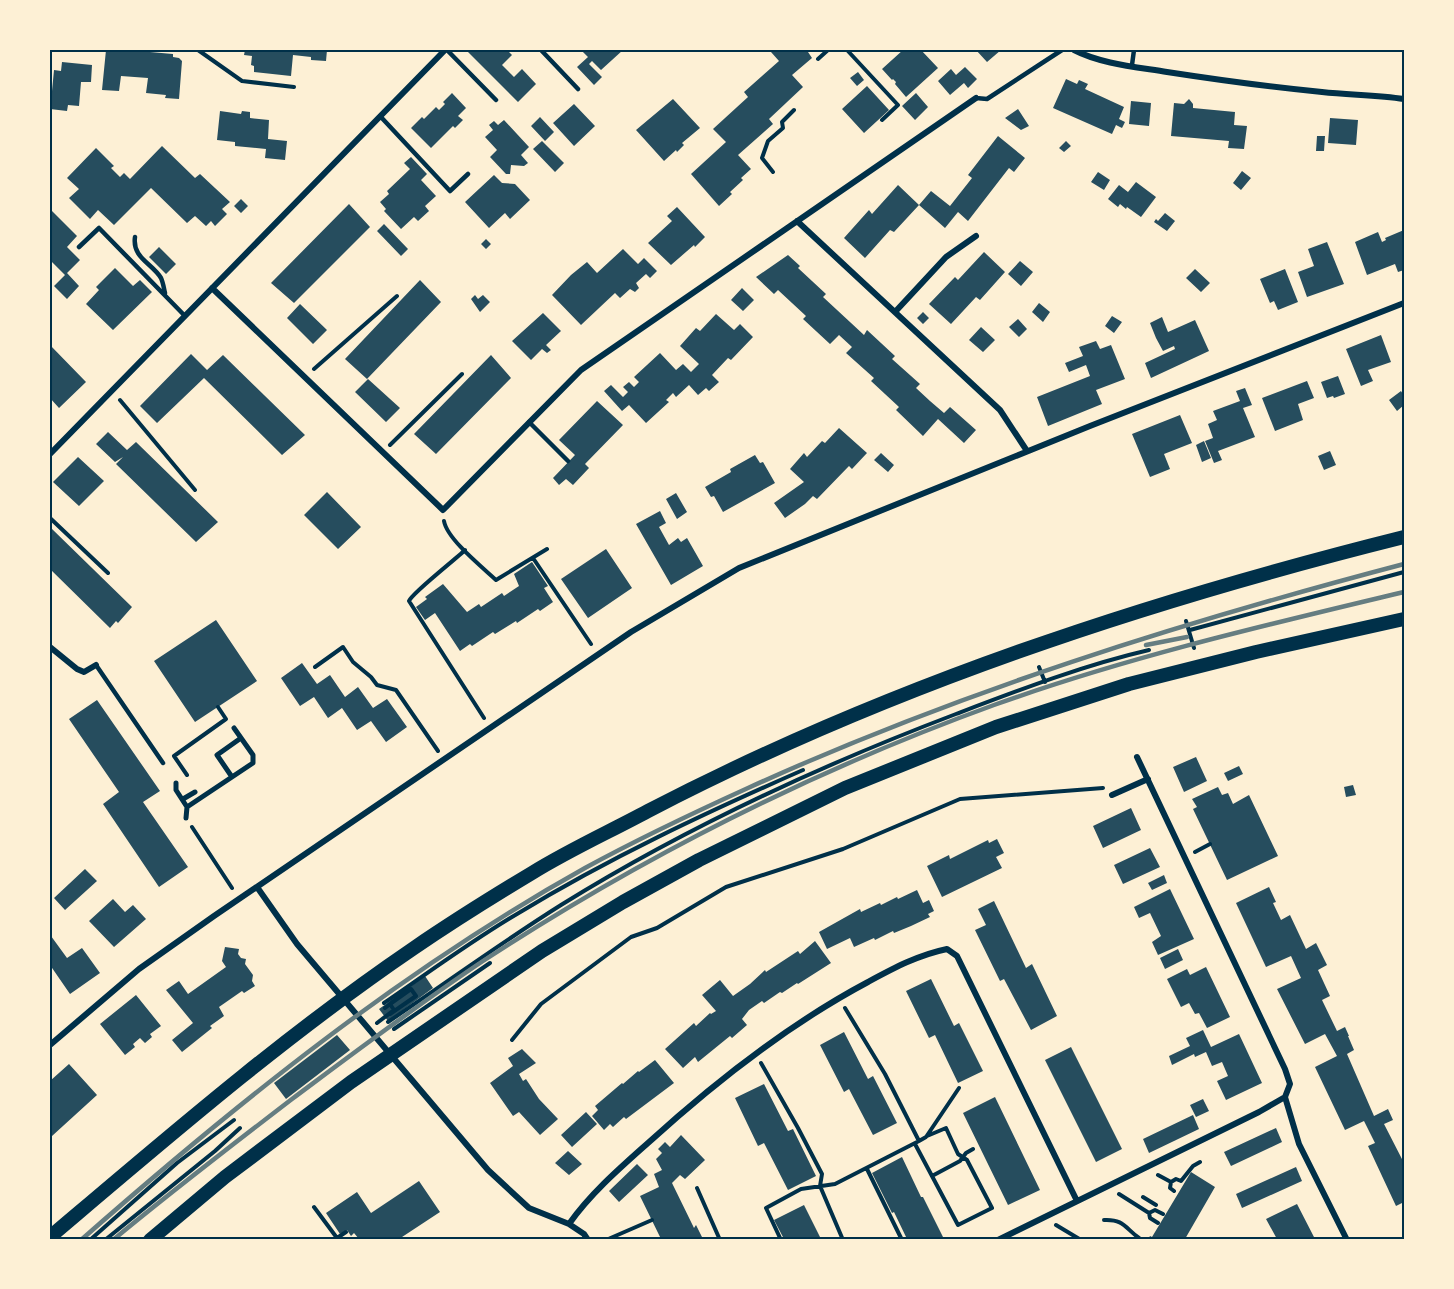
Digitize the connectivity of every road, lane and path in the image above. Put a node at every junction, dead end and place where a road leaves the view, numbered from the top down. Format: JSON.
{"nodes":[{"id":1,"x":198,"y":50,"type":"edge"},
{"id":2,"x":446,"y":50,"type":"edge"},
{"id":3,"x":541,"y":50,"type":"edge"},
{"id":4,"x":828,"y":50,"type":"edge"},
{"id":5,"x":847,"y":50,"type":"edge"},
{"id":6,"x":1062,"y":50,"type":"edge"},
{"id":7,"x":1074,"y":50,"type":"edge"},
{"id":8,"x":1134,"y":50,"type":"edge"},
{"id":9,"x":818,"y":59,"type":"dead end"},
{"id":10,"x":1132,"y":65,"type":"junction"},
{"id":11,"x":294,"y":87,"type":"dead end"},
{"id":12,"x":578,"y":89,"type":"dead end"},
{"id":13,"x":976,"y":98,"type":"joint"},
{"id":14,"x":1404,"y":99,"type":"edge"},
{"id":15,"x":495,"y":100,"type":"dead end"},
{"id":16,"x":794,"y":110,"type":"dead end"},
{"id":17,"x":380,"y":116,"type":"junction"},
{"id":18,"x":882,"y":120,"type":"dead end"},
{"id":19,"x":773,"y":172,"type":"dead end"},
{"id":20,"x":468,"y":174,"type":"dead end"},
{"id":21,"x":797,"y":221,"type":"junction"},
{"id":22,"x":976,"y":236,"type":"dead end"},
{"id":23,"x":135,"y":237,"type":"dead end"},
{"id":24,"x":79,"y":247,"type":"dead end"},
{"id":25,"x":212,"y":288,"type":"junction"},
{"id":26,"x":166,"y":296,"type":"junction"},
{"id":27,"x":397,"y":296,"type":"dead end"},
{"id":28,"x":1404,"y":303,"type":"edge"},
{"id":29,"x":895,"y":312,"type":"junction"},
{"id":30,"x":185,"y":316,"type":"junction"},
{"id":31,"x":462,"y":374,"type":"dead end"},
{"id":32,"x":305,"y":376,"type":"junction"},
{"id":33,"x":112,"y":390,"type":"junction"},
{"id":34,"x":529,"y":422,"type":"junction"},
{"id":35,"x":1027,"y":451,"type":"junction"},
{"id":36,"x":383,"y":452,"type":"junction"},
{"id":37,"x":50,"y":454,"type":"edge"},
{"id":38,"x":568,"y":461,"type":"dead end"},
{"id":39,"x":195,"y":490,"type":"dead end"},
{"id":40,"x":443,"y":510,"type":"junction"},
{"id":41,"x":50,"y":518,"type":"edge"},
{"id":42,"x":1404,"y":537,"type":"edge"},
{"id":43,"x":547,"y":549,"type":"dead end"},
{"id":44,"x":465,"y":550,"type":"junction"},
{"id":45,"x":533,"y":558,"type":"junction"},
{"id":46,"x":1404,"y":572,"type":"edge"},
{"id":47,"x":108,"y":573,"type":"dead end"},
{"id":48,"x":1404,"y":619,"type":"edge"},
{"id":49,"x":1185,"y":621,"type":"dead end"},
{"id":50,"x":1190,"y":630,"type":"junction"},
{"id":51,"x":50,"y":647,"type":"edge"},
{"id":52,"x":1194,"y":648,"type":"dead end"},
{"id":53,"x":597,"y":654,"type":"junction"},
{"id":54,"x":96,"y":665,"type":"joint"},
{"id":55,"x":315,"y":667,"type":"dead end"},
{"id":56,"x":1039,"y":667,"type":"dead end"},
{"id":57,"x":1045,"y":682,"type":"dead end"},
{"id":58,"x":218,"y":707,"type":"dead end"},
{"id":59,"x":234,"y":728,"type":"dead end"},
{"id":60,"x":490,"y":728,"type":"junction"},
{"id":61,"x":241,"y":738,"type":"junction"},
{"id":62,"x":432,"y":742,"type":"dead end"},
{"id":63,"x":174,"y":756,"type":"junction"},
{"id":64,"x":1137,"y":757,"type":"dead end"},
{"id":65,"x":164,"y":763,"type":"joint"},
{"id":66,"x":803,"y":770,"type":"dead end"},
{"id":67,"x":188,"y":775,"type":"dead end"},
{"id":68,"x":232,"y":777,"type":"junction"},
{"id":69,"x":1148,"y":779,"type":"junction"},
{"id":70,"x":176,"y":783,"type":"dead end"},
{"id":71,"x":1077,"y":791,"type":"dead end"},
{"id":72,"x":195,"y":792,"type":"dead end"},
{"id":73,"x":1112,"y":795,"type":"dead end"},
{"id":74,"x":183,"y":799,"type":"junction"},
{"id":75,"x":187,"y":807,"type":"junction"},
{"id":76,"x":186,"y":818,"type":"joint"},
{"id":77,"x":257,"y":887,"type":"junction"},
{"id":78,"x":239,"y":899,"type":"junction"},
{"id":79,"x":483,"y":955,"type":"dead end"},
{"id":80,"x":839,"y":998,"type":"junction"},
{"id":81,"x":390,"y":1004,"type":"junction"},
{"id":82,"x":390,"y":1014,"type":"dead end"},
{"id":83,"x":385,"y":1017,"type":"dead end"},
{"id":84,"x":388,"y":1022,"type":"dead end"},
{"id":85,"x":512,"y":1040,"type":"dead end"},
{"id":86,"x":50,"y":1045,"type":"edge"},
{"id":87,"x":755,"y":1054,"type":"junction"},
{"id":88,"x":959,"y":1088,"type":"dead end"},
{"id":89,"x":1286,"y":1097,"type":"junction"},
{"id":90,"x":234,"y":1120,"type":"dead end"},
{"id":91,"x":240,"y":1128,"type":"dead end"},
{"id":92,"x":926,"y":1137,"type":"junction"},
{"id":93,"x":917,"y":1142,"type":"junction"},
{"id":94,"x":973,"y":1149,"type":"dead end"},
{"id":95,"x":963,"y":1157,"type":"junction"},
{"id":96,"x":1200,"y":1162,"type":"dead end"},
{"id":97,"x":867,"y":1169,"type":"junction"},
{"id":98,"x":932,"y":1176,"type":"junction"},
{"id":99,"x":1111,"y":1184,"type":"junction"},
{"id":100,"x":820,"y":1186,"type":"junction"},
{"id":101,"x":697,"y":1188,"type":"dead end"},
{"id":102,"x":1174,"y":1191,"type":"dead end"},
{"id":103,"x":1143,"y":1197,"type":"dead end"},
{"id":104,"x":1077,"y":1201,"type":"junction"},
{"id":105,"x":1156,"y":1205,"type":"dead end"},
{"id":106,"x":314,"y":1207,"type":"dead end"},
{"id":107,"x":1149,"y":1213,"type":"junction"},
{"id":108,"x":1163,"y":1214,"type":"dead end"},
{"id":109,"x":1047,"y":1215,"type":"junction"},
{"id":110,"x":652,"y":1220,"type":"dead end"},
{"id":111,"x":1104,"y":1220,"type":"dead end"},
{"id":112,"x":1158,"y":1222,"type":"dead end"},
{"id":113,"x":569,"y":1224,"type":"junction"},
{"id":114,"x":346,"y":1232,"type":"dead end"},
{"id":115,"x":50,"y":1237,"type":"edge"},
{"id":116,"x":1139,"y":1238,"type":"edge"},
{"id":117,"x":90,"y":1239,"type":"edge"},
{"id":118,"x":105,"y":1239,"type":"edge"},
{"id":119,"x":150,"y":1239,"type":"edge"},
{"id":120,"x":588,"y":1239,"type":"edge"},
{"id":121,"x":606,"y":1239,"type":"edge"},
{"id":122,"x":720,"y":1239,"type":"edge"},
{"id":123,"x":781,"y":1239,"type":"edge"},
{"id":124,"x":843,"y":1239,"type":"edge"},
{"id":125,"x":902,"y":1239,"type":"edge"},
{"id":126,"x":998,"y":1239,"type":"edge"},
{"id":127,"x":1081,"y":1239,"type":"edge"},
{"id":128,"x":1347,"y":1239,"type":"edge"}],
"edges":[{"from":1,"to":11,"type":"path"},
{"from":2,"to":15,"type":"lane"},
{"from":2,"to":17,"type":"street"},
{"from":3,"to":12,"type":"lane"},
{"from":4,"to":9,"type":"path"},
{"from":5,"to":18,"type":"path"},
{"from":6,"to":13,"type":"lane"},
{"from":7,"to":10,"type":"street"},
{"from":8,"to":10,"type":"lane"},
{"from":10,"to":14,"type":"street"},
{"from":13,"to":21,"type":"street"},
{"from":16,"to":19,"type":"path"},
{"from":17,"to":20,"type":"lane"},
{"from":17,"to":25,"type":"street"},
{"from":21,"to":29,"type":"street"},
{"from":21,"to":34,"type":"street"},
{"from":22,"to":29,"type":"street"},
{"from":23,"to":26,"type":"lane"},
{"from":24,"to":26,"type":"lane"},
{"from":25,"to":30,"type":"street"},
{"from":25,"to":32,"type":"street"},
{"from":26,"to":30,"type":"lane"},
{"from":27,"to":32,"type":"path"},
{"from":28,"to":35,"type":"street"},
{"from":29,"to":35,"type":"street"},
{"from":30,"to":33,"type":"street"},
{"from":31,"to":36,"type":"path"},
{"from":32,"to":36,"type":"street"},
{"from":33,"to":37,"type":"street"},
{"from":33,"to":39,"type":"path"},
{"from":34,"to":38,"type":"lane"},
{"from":34,"to":40,"type":"street"},
{"from":35,"to":53,"type":"street"},
{"from":36,"to":40,"type":"street"},
{"from":40,"to":44,"type":"path"},
{"from":41,"to":47,"type":"path"},
{"from":42,"to":115,"type":"highway"},
{"from":43,"to":45,"type":"path"},
{"from":44,"to":45,"type":"path"},
{"from":44,"to":60,"type":"path"},
{"from":45,"to":53,"type":"path"},
{"from":46,"to":50,"type":"path"},
{"from":48,"to":119,"type":"highway"},
{"from":49,"to":50,"type":"path"},
{"from":50,"to":52,"type":"path"},
{"from":51,"to":54,"type":"street"},
{"from":53,"to":60,"type":"street"},
{"from":54,"to":65,"type":"lane"},
{"from":55,"to":62,"type":"path"},
{"from":56,"to":57,"type":"path"},
{"from":58,"to":63,"type":"path"},
{"from":59,"to":61,"type":"street"},
{"from":60,"to":77,"type":"street"},
{"from":61,"to":68,"type":"street"},
{"from":61,"to":68,"type":"street"},
{"from":63,"to":65,"type":"path"},
{"from":63,"to":67,"type":"path"},
{"from":64,"to":69,"type":"street"},
{"from":66,"to":81,"type":"path"},
{"from":68,"to":75,"type":"street"},
{"from":69,"to":73,"type":"street"},
{"from":69,"to":89,"type":"street"},
{"from":70,"to":74,"type":"street"},
{"from":71,"to":85,"type":"path"},
{"from":72,"to":74,"type":"street"},
{"from":74,"to":75,"type":"street"},
{"from":75,"to":76,"type":"street"},
{"from":76,"to":78,"type":"path"},
{"from":77,"to":78,"type":"street"},
{"from":77,"to":113,"type":"street"},
{"from":78,"to":86,"type":"street"},
{"from":79,"to":84,"type":"path"},
{"from":80,"to":87,"type":"street"},
{"from":80,"to":93,"type":"path"},
{"from":80,"to":104,"type":"street"},
{"from":81,"to":82,"type":"path"},
{"from":81,"to":83,"type":"path"},
{"from":87,"to":100,"type":"path"},
{"from":87,"to":113,"type":"street"},
{"from":88,"to":92,"type":"path"},
{"from":89,"to":99,"type":"street"},
{"from":89,"to":128,"type":"street"},
{"from":90,"to":117,"type":"path"},
{"from":91,"to":118,"type":"path"},
{"from":92,"to":93,"type":"path"},
{"from":92,"to":95,"type":"path"},
{"from":93,"to":97,"type":"path"},
{"from":93,"to":98,"type":"path"},
{"from":94,"to":95,"type":"path"},
{"from":95,"to":98,"type":"path"},
{"from":95,"to":98,"type":"path"},
{"from":96,"to":102,"type":"path"},
{"from":97,"to":100,"type":"path"},
{"from":97,"to":125,"type":"path"},
{"from":99,"to":104,"type":"street"},
{"from":99,"to":107,"type":"path"},
{"from":100,"to":123,"type":"path"},
{"from":100,"to":124,"type":"path"},
{"from":101,"to":122,"type":"path"},
{"from":103,"to":105,"type":"path"},
{"from":104,"to":109,"type":"street"},
{"from":106,"to":114,"type":"path"},
{"from":107,"to":108,"type":"path"},
{"from":107,"to":112,"type":"path"},
{"from":109,"to":126,"type":"street"},
{"from":109,"to":127,"type":"path"},
{"from":110,"to":121,"type":"path"},
{"from":111,"to":116,"type":"path"},
{"from":113,"to":120,"type":"street"}]}
